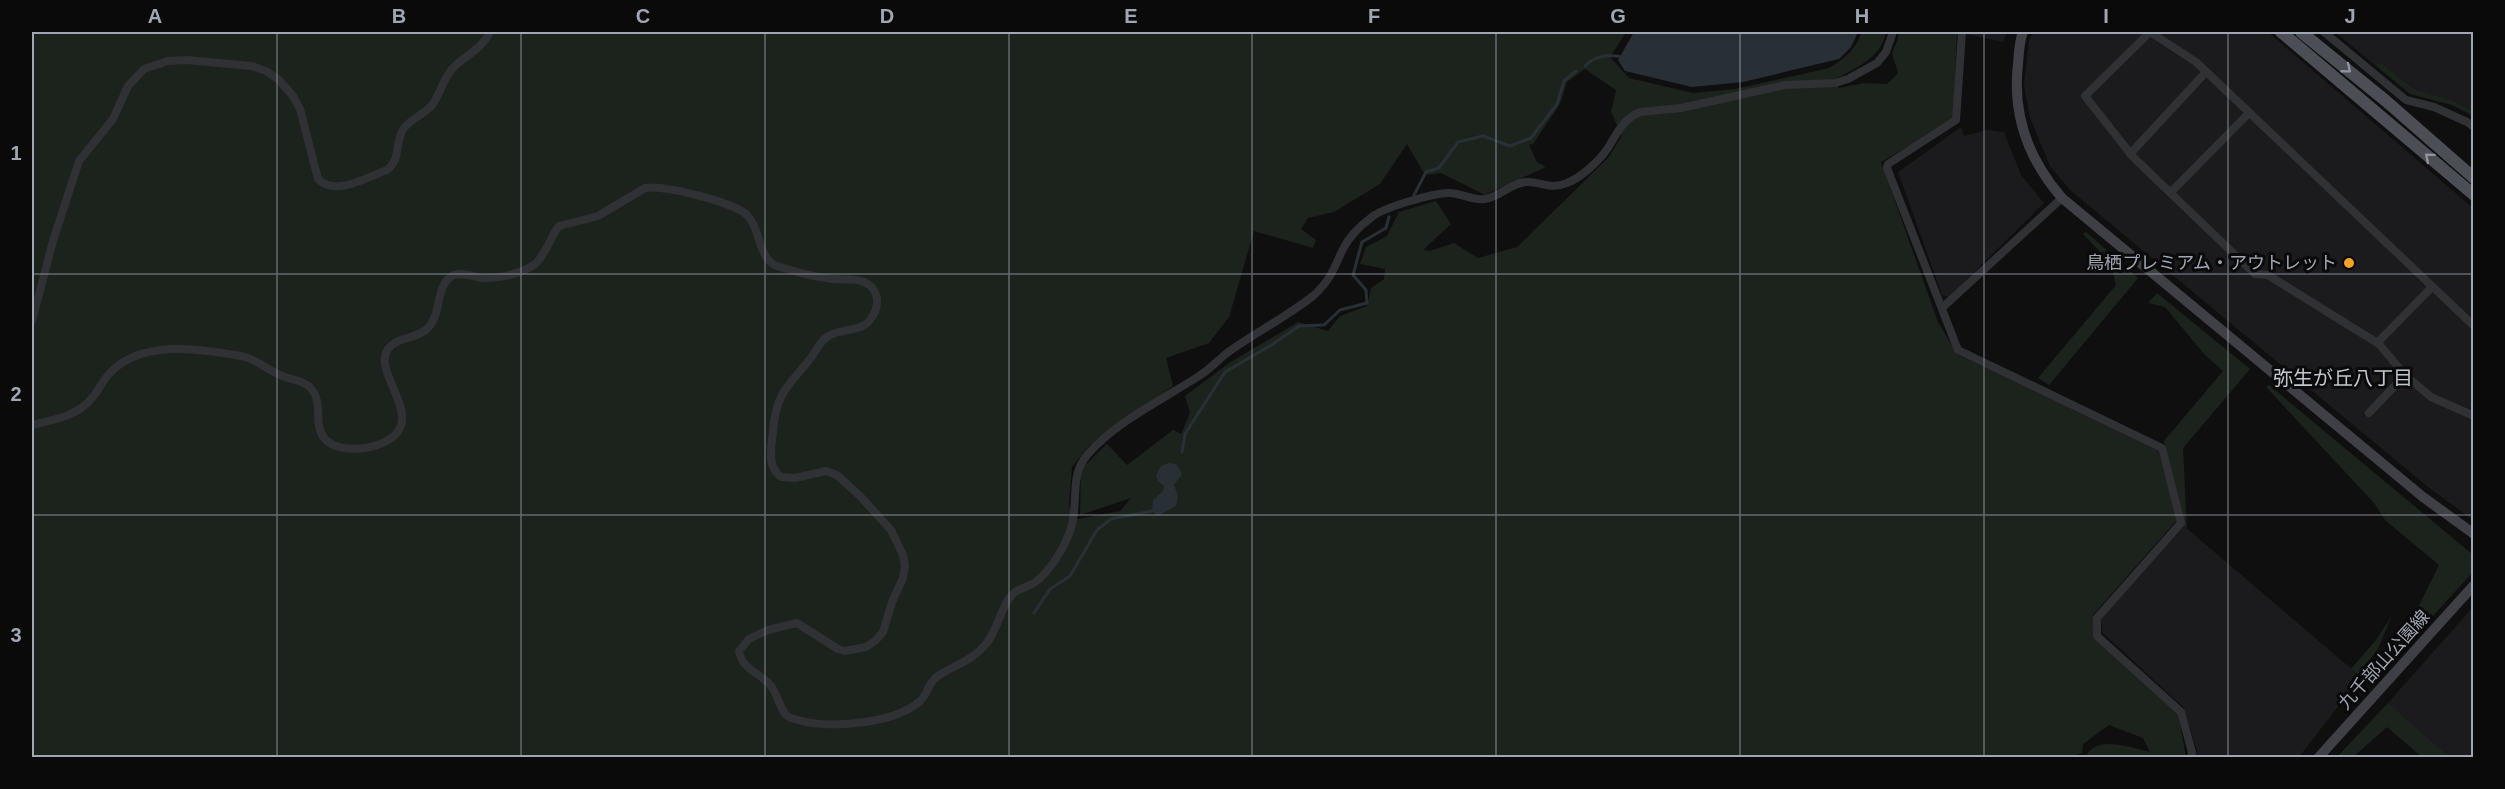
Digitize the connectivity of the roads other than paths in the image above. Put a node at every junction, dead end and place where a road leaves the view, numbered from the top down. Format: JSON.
{"nodes":[{"id":1,"x":490,"y":32,"type":"edge"},
{"id":2,"x":1893,"y":32,"type":"edge"},
{"id":3,"x":1962,"y":32,"type":"edge"},
{"id":4,"x":2023,"y":32,"type":"edge"},
{"id":5,"x":2281,"y":32,"type":"edge"},
{"id":6,"x":2301,"y":32,"type":"edge"},
{"id":7,"x":2324,"y":32,"type":"edge"},
{"id":8,"x":2206,"y":72,"type":"junction"},
{"id":9,"x":2249,"y":113,"type":"junction"},
{"id":10,"x":2474,"y":127,"type":"edge"},
{"id":11,"x":2130,"y":154,"type":"junction"},
{"id":12,"x":2474,"y":178,"type":"edge"},
{"id":13,"x":2170,"y":193,"type":"junction"},
{"id":14,"x":2474,"y":195,"type":"edge"},
{"id":15,"x":2062,"y":198,"type":"junction"},
{"id":16,"x":2432,"y":287,"type":"junction"},
{"id":17,"x":1943,"y":307,"type":"junction"},
{"id":18,"x":32,"y":321,"type":"edge"},
{"id":19,"x":2474,"y":326,"type":"edge"},
{"id":20,"x":2377,"y":343,"type":"junction"},
{"id":21,"x":2405,"y":375,"type":"junction"},
{"id":22,"x":2369,"y":413,"type":"dead end"},
{"id":23,"x":2474,"y":416,"type":"edge"},
{"id":24,"x":32,"y":425,"type":"edge"},
{"id":25,"x":2474,"y":534,"type":"edge"},
{"id":26,"x":2474,"y":585,"type":"edge"},
{"id":27,"x":2191,"y":758,"type":"edge"},
{"id":28,"x":2318,"y":758,"type":"edge"}],
"edges":[{"from":1,"to":18,"type":"street"},
{"from":2,"to":24,"type":"street"},
{"from":3,"to":17,"type":"street"},
{"from":4,"to":15,"type":"street"},
{"from":14,"to":5,"type":"main road","one_way":true},
{"from":6,"to":12,"type":"main road","one_way":true},
{"from":7,"to":10,"type":"street"},
{"from":8,"to":9,"type":"street"},
{"from":8,"to":11,"type":"street"},
{"from":8,"to":11,"type":"street"},
{"from":9,"to":13,"type":"street"},
{"from":9,"to":16,"type":"street"},
{"from":11,"to":13,"type":"street"},
{"from":13,"to":20,"type":"street"},
{"from":15,"to":17,"type":"street"},
{"from":15,"to":25,"type":"street"},
{"from":16,"to":19,"type":"street"},
{"from":16,"to":20,"type":"street"},
{"from":17,"to":27,"type":"street"},
{"from":20,"to":21,"type":"street"},
{"from":21,"to":22,"type":"street"},
{"from":21,"to":23,"type":"street"},
{"from":26,"to":28,"type":"street","name":"九千部山公園線"}]}
